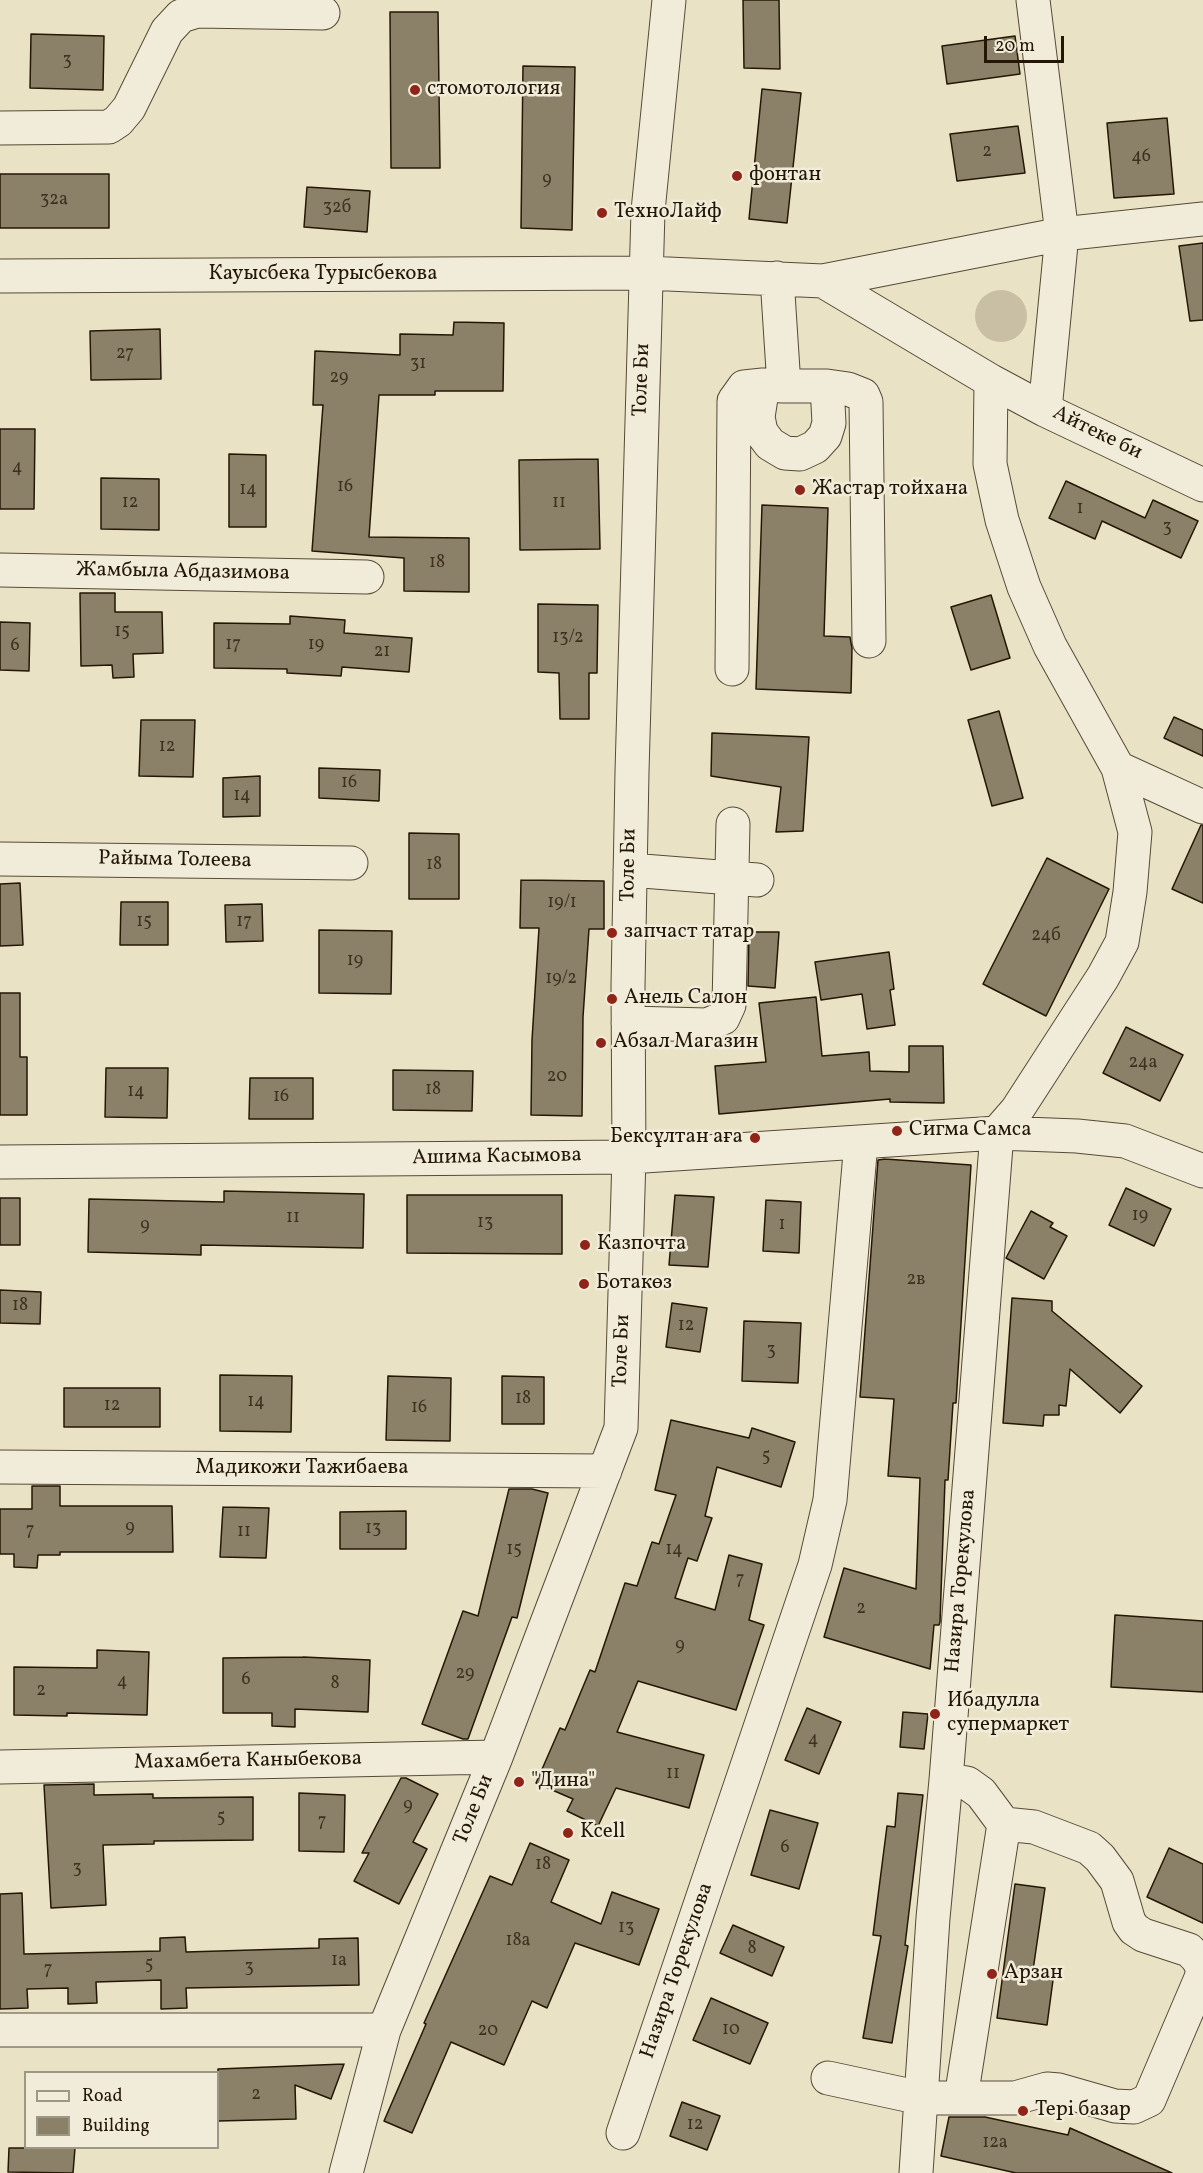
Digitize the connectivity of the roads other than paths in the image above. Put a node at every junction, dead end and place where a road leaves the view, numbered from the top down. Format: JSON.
{"nodes":[{"id":1,"x":669,"y":0,"type":"edge"},
{"id":2,"x":1033,"y":0,"type":"edge"},
{"id":3,"x":322,"y":13,"type":"dead end"},
{"id":4,"x":0,"y":128,"type":"edge"},
{"id":5,"x":1203,"y":219,"type":"edge"},
{"id":6,"x":1062,"y":234,"type":"junction"},
{"id":7,"x":0,"y":276,"type":"edge"},
{"id":8,"x":777,"y":278,"type":"junction"},
{"id":9,"x":823,"y":281,"type":"junction"},
{"id":10,"x":646,"y":286,"type":"junction"},
{"id":11,"x":991,"y":381,"type":"junction"},
{"id":12,"x":774,"y":385,"type":"junction"},
{"id":13,"x":827,"y":386,"type":"junction"},
{"id":14,"x":1045,"y":410,"type":"junction"},
{"id":15,"x":1203,"y":486,"type":"edge"},
{"id":16,"x":0,"y":570,"type":"edge"},
{"id":17,"x":366,"y":577,"type":"dead end"},
{"id":18,"x":869,"y":642,"type":"dead end"},
{"id":19,"x":732,"y":669,"type":"dead end"},
{"id":20,"x":1118,"y":768,"type":"junction"},
{"id":21,"x":1203,"y":807,"type":"edge"},
{"id":22,"x":733,"y":824,"type":"dead end"},
{"id":23,"x":0,"y":859,"type":"edge"},
{"id":24,"x":351,"y":863,"type":"dead end"},
{"id":25,"x":630,"y":870,"type":"junction"},
{"id":26,"x":744,"y":879,"type":"junction"},
{"id":27,"x":628,"y":1023,"type":"junction"},
{"id":28,"x":997,"y":1132,"type":"junction"},
{"id":29,"x":861,"y":1142,"type":"junction"},
{"id":30,"x":629,"y":1156,"type":"junction"},
{"id":31,"x":0,"y":1162,"type":"edge"},
{"id":32,"x":1203,"y":1172,"type":"edge"},
{"id":33,"x":0,"y":1467,"type":"edge"},
{"id":34,"x":604,"y":1471,"type":"junction"},
{"id":35,"x":496,"y":1757,"type":"junction"},
{"id":36,"x":0,"y":1767,"type":"edge"},
{"id":37,"x":946,"y":1780,"type":"junction"},
{"id":38,"x":1004,"y":1824,"type":"junction"},
{"id":39,"x":0,"y":2030,"type":"edge"},
{"id":40,"x":384,"y":2030,"type":"junction"},
{"id":41,"x":828,"y":2078,"type":"dead end"},
{"id":42,"x":921,"y":2098,"type":"junction"},
{"id":43,"x":962,"y":2098,"type":"junction"},
{"id":44,"x":623,"y":2133,"type":"dead end"},
{"id":45,"x":346,"y":2173,"type":"edge"},
{"id":46,"x":916,"y":2173,"type":"edge"}],
"edges":[{"from":1,"to":10,"type":"street","name":"Толе Би"},
{"from":2,"to":6,"type":"street"},
{"from":3,"to":4,"type":"street"},
{"from":5,"to":6,"type":"street"},
{"from":6,"to":9,"type":"street"},
{"from":6,"to":14,"type":"street"},
{"from":7,"to":10,"type":"street","name":"Кауысбека Турысбекова"},
{"from":8,"to":9,"type":"street","name":"Кауысбека Турысбекова"},
{"from":8,"to":10,"type":"street","name":"Кауысбека Турысбекова"},
{"from":8,"to":12,"type":"street"},
{"from":9,"to":11,"type":"street","name":"Айтеке би"},
{"from":10,"to":25,"type":"street","name":"Толе Би"},
{"from":11,"to":14,"type":"street","name":"Айтеке би"},
{"from":11,"to":20,"type":"street"},
{"from":12,"to":13,"type":"street"},
{"from":12,"to":13,"type":"street"},
{"from":12,"to":19,"type":"street"},
{"from":13,"to":18,"type":"street"},
{"from":14,"to":15,"type":"street","name":"Айтеке би"},
{"from":16,"to":17,"type":"street","name":"Жамбыла Абдазимова"},
{"from":20,"to":21,"type":"street"},
{"from":20,"to":28,"type":"street"},
{"from":22,"to":26,"type":"street"},
{"from":23,"to":24,"type":"street","name":"Райыма Толеева"},
{"from":25,"to":26,"type":"street"},
{"from":25,"to":27,"type":"street","name":"Толе Би"},
{"from":26,"to":27,"type":"street"},
{"from":27,"to":30,"type":"street","name":"Толе Би"},
{"from":28,"to":29,"type":"street","name":"Ашима Касымова"},
{"from":28,"to":32,"type":"street","name":"Ашима Касымова"},
{"from":28,"to":37,"type":"street","name":"Назира Торекулова"},
{"from":29,"to":30,"type":"street","name":"Ашима Касымова"},
{"from":29,"to":44,"type":"street","name":"Назира Торекулова"},
{"from":30,"to":31,"type":"street","name":"Ашима Касымова"},
{"from":30,"to":34,"type":"street","name":"Толе Би"},
{"from":33,"to":34,"type":"street","name":"Мадикожи Тажибаева"},
{"from":34,"to":35,"type":"street","name":"Толе Би"},
{"from":35,"to":36,"type":"street","name":"Махамбета Каныбекова"},
{"from":35,"to":40,"type":"street","name":"Толе Би"},
{"from":37,"to":38,"type":"street"},
{"from":37,"to":42,"type":"street","name":"Назира Торекулова"},
{"from":38,"to":43,"type":"street"},
{"from":38,"to":43,"type":"street"},
{"from":39,"to":40,"type":"street"},
{"from":40,"to":45,"type":"street","name":"Толе Би"},
{"from":41,"to":42,"type":"street"},
{"from":42,"to":43,"type":"street"},
{"from":42,"to":46,"type":"street","name":"Назира Торекулова"}]}
